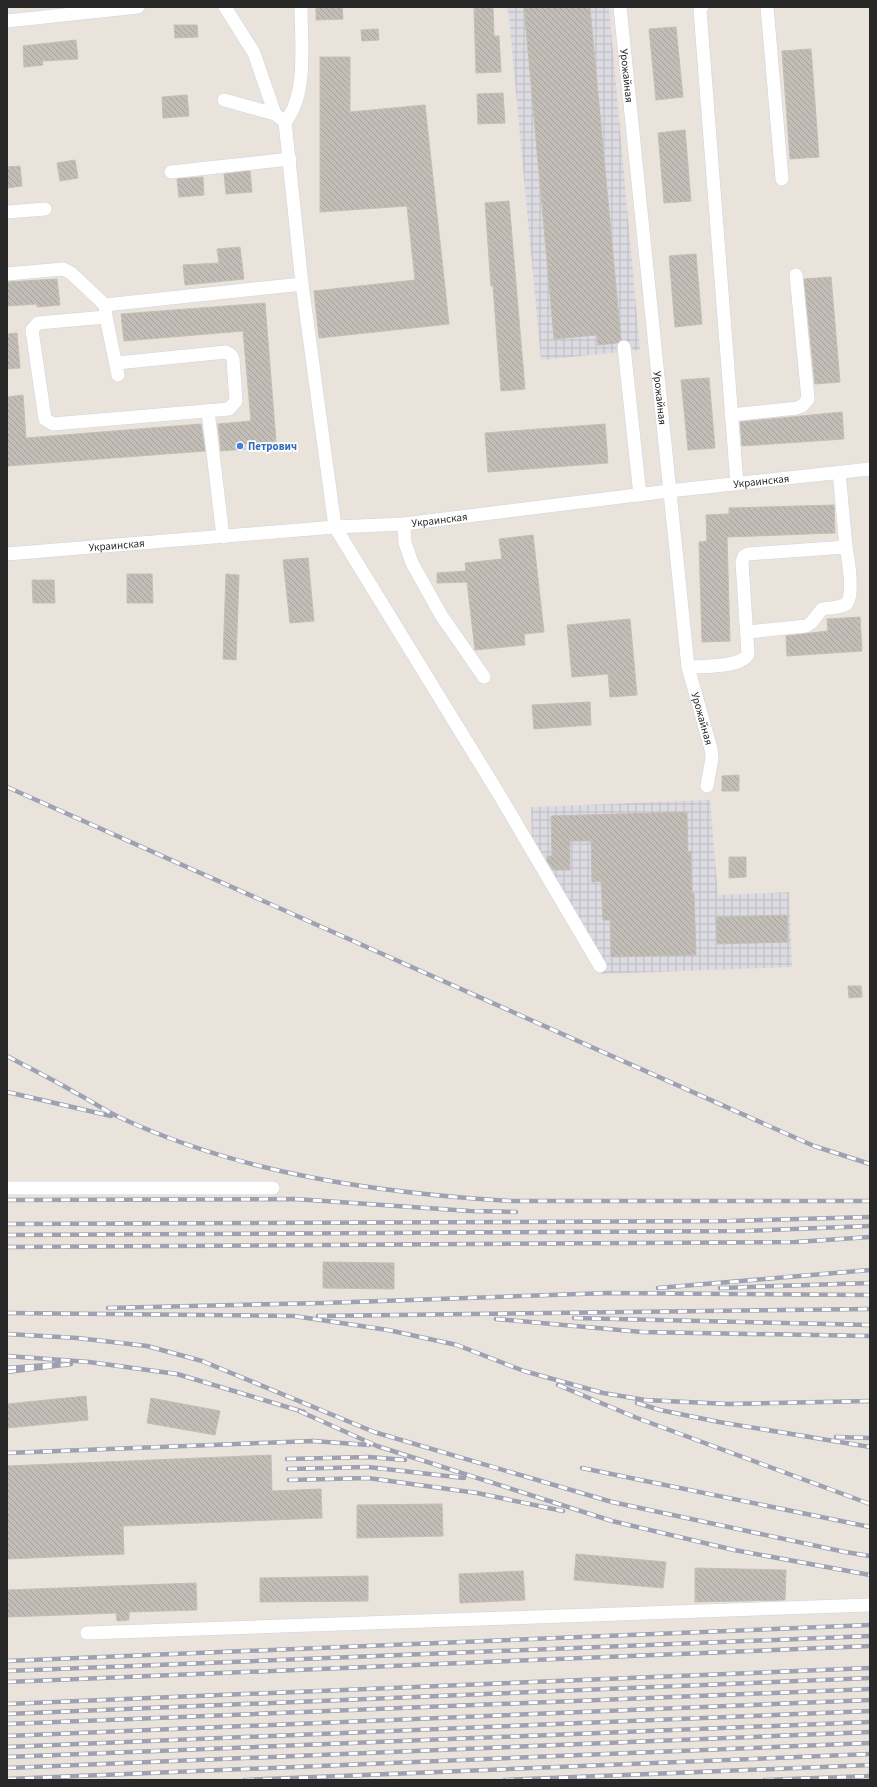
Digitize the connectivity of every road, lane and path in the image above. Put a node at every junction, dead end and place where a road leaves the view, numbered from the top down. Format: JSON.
{"nodes":[{"id":1,"x":138,"y":7,"type":"edge"},
{"id":2,"x":225,"y":7,"type":"edge"},
{"id":3,"x":301,"y":7,"type":"edge"},
{"id":4,"x":620,"y":7,"type":"edge"},
{"id":5,"x":702,"y":7,"type":"edge"},
{"id":6,"x":767,"y":7,"type":"edge"},
{"id":7,"x":48,"y":12,"type":"edge"},
{"id":8,"x":7,"y":21,"type":"edge"},
{"id":9,"x":224,"y":100,"type":"dead end"},
{"id":10,"x":276,"y":114,"type":"junction"},
{"id":11,"x":285,"y":122,"type":"junction"},
{"id":12,"x":290,"y":159,"type":"junction"},
{"id":13,"x":171,"y":172,"type":"dead end"},
{"id":14,"x":782,"y":179,"type":"dead end"},
{"id":15,"x":45,"y":209,"type":"dead end"},
{"id":16,"x":7,"y":212,"type":"edge"},
{"id":17,"x":7,"y":274,"type":"edge"},
{"id":18,"x":796,"y":275,"type":"dead end"},
{"id":19,"x":302,"y":284,"type":"junction"},
{"id":20,"x":106,"y":311,"type":"junction"},
{"id":21,"x":624,"y":347,"type":"dead end"},
{"id":22,"x":208,"y":411,"type":"junction"},
{"id":23,"x":731,"y":415,"type":"junction"},
{"id":24,"x":870,"y":469,"type":"edge"},
{"id":25,"x":839,"y":472,"type":"junction"},
{"id":26,"x":737,"y":484,"type":"junction"},
{"id":27,"x":669,"y":491,"type":"junction"},
{"id":28,"x":640,"y":495,"type":"junction"},
{"id":29,"x":404,"y":524,"type":"junction"},
{"id":30,"x":335,"y":527,"type":"junction"},
{"id":31,"x":222,"y":537,"type":"junction"},
{"id":32,"x":846,"y":547,"type":"junction"},
{"id":33,"x":7,"y":554,"type":"edge"},
{"id":34,"x":748,"y":632,"type":"junction"},
{"id":35,"x":688,"y":667,"type":"junction"},
{"id":36,"x":484,"y":677,"type":"dead end"},
{"id":37,"x":706,"y":786,"type":"dead end"},
{"id":38,"x":600,"y":966,"type":"dead end"},
{"id":39,"x":7,"y":1188,"type":"edge"},
{"id":40,"x":273,"y":1188,"type":"dead end"},
{"id":41,"x":870,"y":1605,"type":"edge"},
{"id":42,"x":87,"y":1633,"type":"dead end"}],
"edges":[{"from":1,"to":7,"type":"street"},
{"from":2,"to":10,"type":"street"},
{"from":3,"to":11,"type":"street"},
{"from":4,"to":27,"type":"street","name":"Урожайная"},
{"from":5,"to":23,"type":"street"},
{"from":6,"to":14,"type":"street"},
{"from":7,"to":8,"type":"street"},
{"from":9,"to":10,"type":"street"},
{"from":10,"to":11,"type":"street"},
{"from":11,"to":12,"type":"street"},
{"from":12,"to":13,"type":"street"},
{"from":12,"to":19,"type":"street"},
{"from":15,"to":16,"type":"street"},
{"from":17,"to":20,"type":"street"},
{"from":18,"to":23,"type":"street"},
{"from":19,"to":20,"type":"street"},
{"from":19,"to":30,"type":"street"},
{"from":20,"to":22,"type":"street"},
{"from":20,"to":22,"type":"street"},
{"from":21,"to":28,"type":"street"},
{"from":22,"to":31,"type":"street"},
{"from":23,"to":26,"type":"street"},
{"from":24,"to":25,"type":"street","name":"Украинская"},
{"from":25,"to":26,"type":"street","name":"Украинская"},
{"from":25,"to":32,"type":"street"},
{"from":26,"to":27,"type":"street","name":"Украинская"},
{"from":27,"to":28,"type":"street","name":"Украинская"},
{"from":27,"to":35,"type":"street","name":"Урожайная"},
{"from":28,"to":29,"type":"street","name":"Украинская"},
{"from":29,"to":30,"type":"street","name":"Украинская"},
{"from":29,"to":36,"type":"street"},
{"from":30,"to":31,"type":"street","name":"Украинская"},
{"from":30,"to":38,"type":"street"},
{"from":31,"to":33,"type":"street","name":"Украинская"},
{"from":32,"to":34,"type":"street"},
{"from":32,"to":34,"type":"street"},
{"from":34,"to":35,"type":"street"},
{"from":35,"to":37,"type":"street","name":"Урожайная"},
{"from":39,"to":40,"type":"street"},
{"from":41,"to":42,"type":"street"}]}
